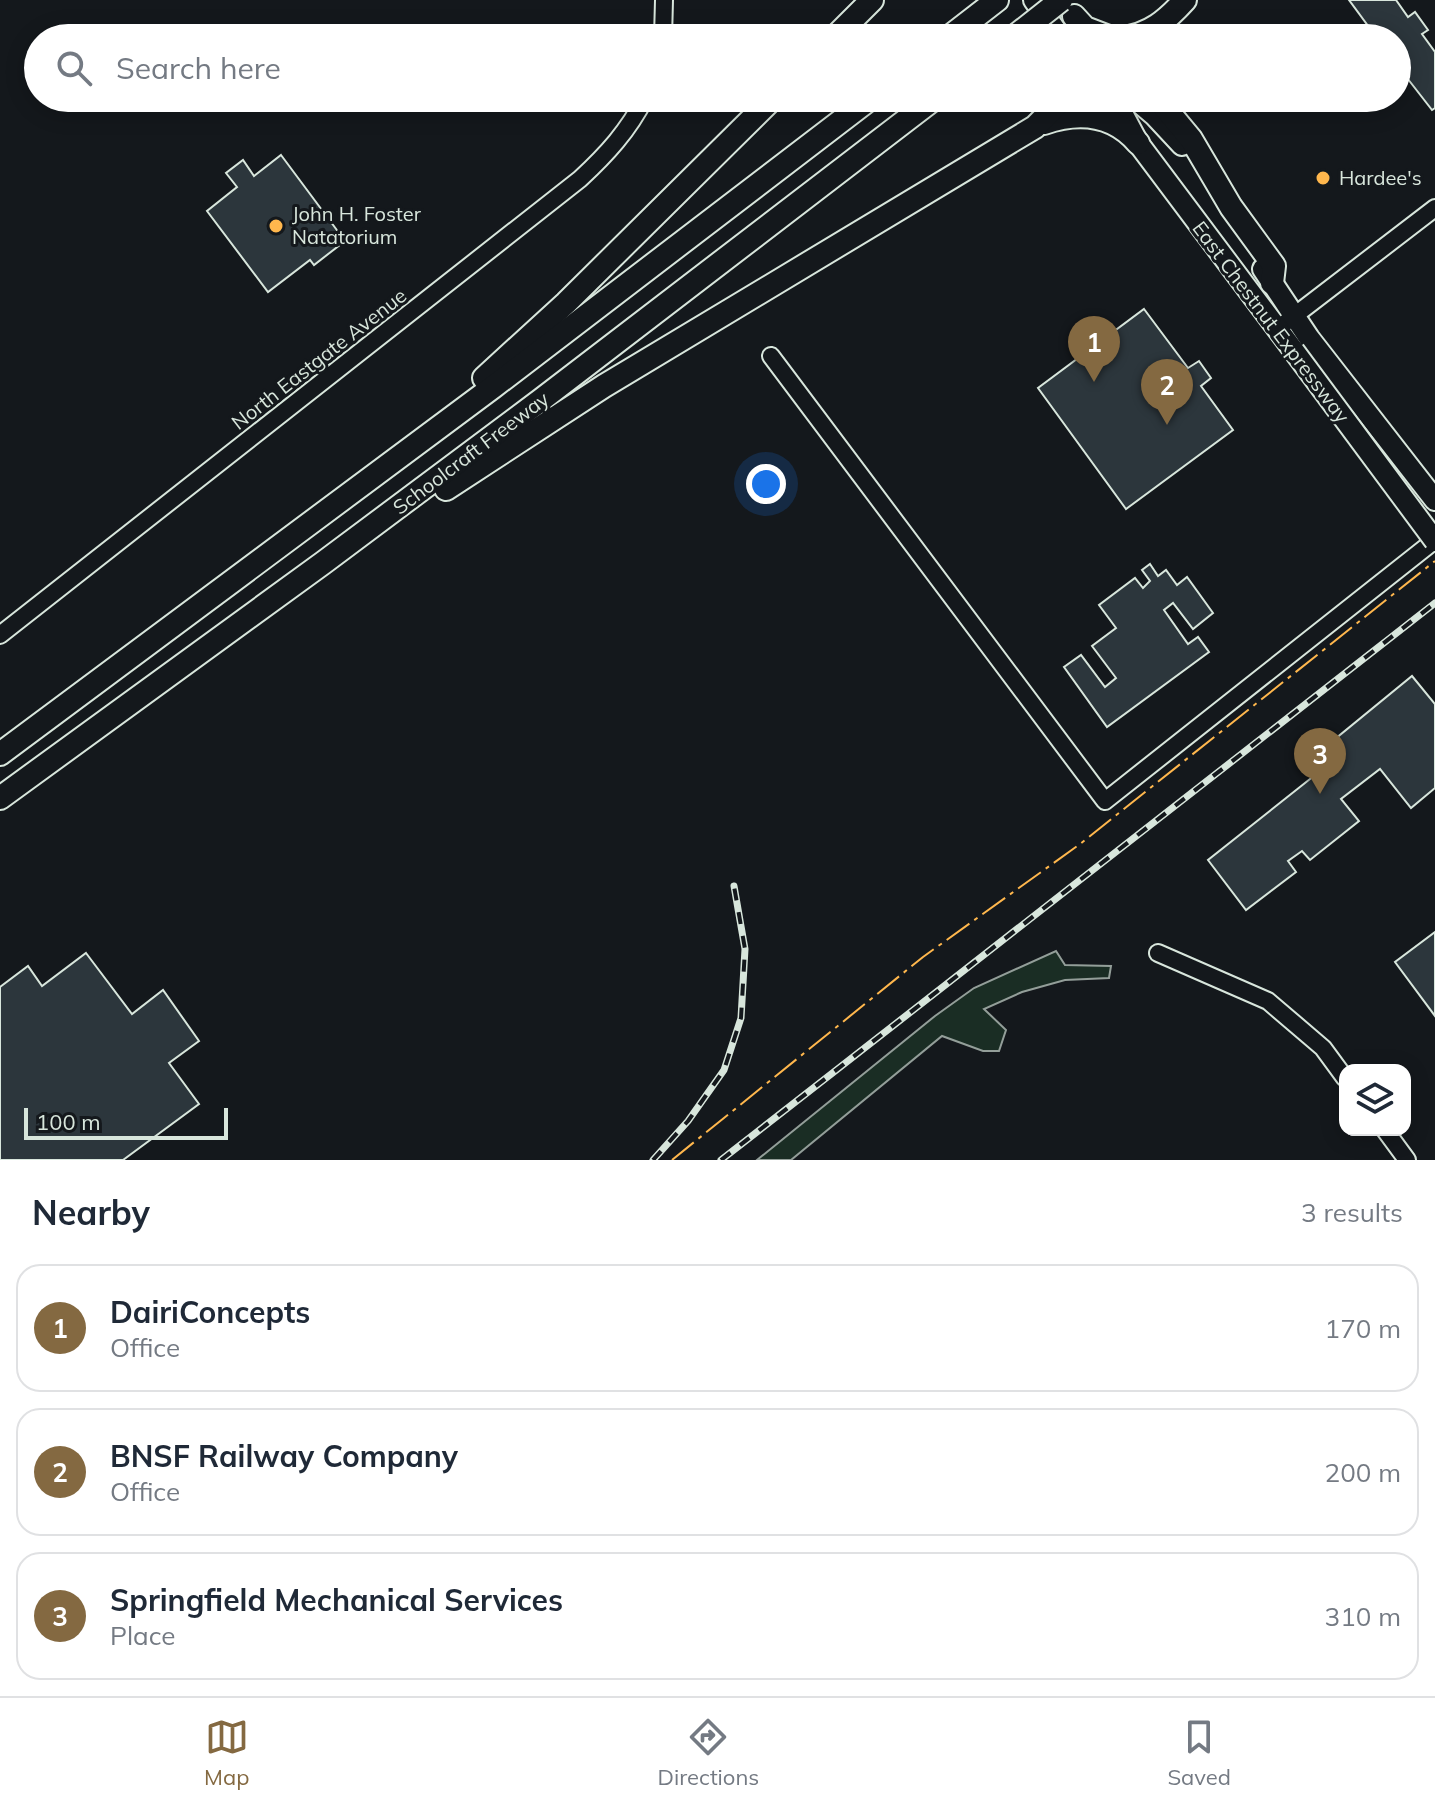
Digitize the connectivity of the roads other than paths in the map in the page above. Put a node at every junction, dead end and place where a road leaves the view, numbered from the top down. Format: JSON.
{"nodes":[{"id":1,"x":664,"y":0,"type":"edge"},
{"id":2,"x":872,"y":0,"type":"edge"},
{"id":3,"x":1034,"y":0,"type":"edge"},
{"id":4,"x":1185,"y":0,"type":"edge"},
{"id":5,"x":992,"y":4,"type":"edge"},
{"id":6,"x":1066,"y":5,"type":"edge"},
{"id":7,"x":663,"y":24,"type":"edge"},
{"id":8,"x":848,"y":24,"type":"edge"},
{"id":9,"x":966,"y":24,"type":"edge"},
{"id":10,"x":1035,"y":24,"type":"edge"},
{"id":11,"x":1051,"y":24,"type":"edge"},
{"id":12,"x":1079,"y":24,"type":"edge"},
{"id":13,"x":1084,"y":24,"type":"edge"},
{"id":14,"x":1166,"y":24,"type":"edge"},
{"id":15,"x":637,"y":112,"type":"edge"},
{"id":16,"x":759,"y":112,"type":"edge"},
{"id":17,"x":853,"y":112,"type":"edge"},
{"id":18,"x":917,"y":112,"type":"edge"},
{"id":19,"x":1050,"y":112,"type":"edge"},
{"id":20,"x":1121,"y":112,"type":"edge"},
{"id":21,"x":1150,"y":112,"type":"edge"},
{"id":22,"x":1169,"y":112,"type":"edge"},
{"id":23,"x":1035,"y":127,"type":"junction"},
{"id":24,"x":1138,"y":143,"type":"junction"},
{"id":25,"x":1435,"y":208,"type":"edge"},
{"id":26,"x":1272,"y":283,"type":"junction"},
{"id":27,"x":1285,"y":322,"type":"junction"},
{"id":28,"x":1301,"y":345,"type":"junction"},
{"id":29,"x":771,"y":356,"type":"dead end"},
{"id":30,"x":1435,"y":500,"type":"edge"},
{"id":31,"x":1435,"y":541,"type":"edge"},
{"id":32,"x":286,"y":543,"type":"junction"},
{"id":33,"x":323,"y":563,"type":"junction"},
{"id":34,"x":0,"y":635,"type":"edge"},
{"id":35,"x":0,"y":754,"type":"edge"},
{"id":36,"x":0,"y":798,"type":"edge"},
{"id":37,"x":1158,"y":953,"type":"dead end"},
{"id":38,"x":1339,"y":1070,"type":"edge"},
{"id":39,"x":1389,"y":1136,"type":"edge"},
{"id":40,"x":1407,"y":1160,"type":"edge"}],
"edges":[{"from":1,"to":7,"type":"street"},
{"from":2,"to":8,"type":"highway"},
{"from":3,"to":11,"type":"main road"},
{"from":4,"to":14,"type":"highway"},
{"from":5,"to":9,"type":"highway"},
{"from":6,"to":10,"type":"highway","bridge":true},
{"from":6,"to":12,"type":"main road"},
{"from":6,"to":13,"type":"highway"},
{"from":15,"to":34,"type":"street","name":"North Eastgate Avenue"},
{"from":16,"to":32,"type":"highway"},
{"from":17,"to":32,"type":"highway","name":"Schoolcraft Freeway"},
{"from":18,"to":33,"type":"highway","name":"Schoolcraft Freeway"},
{"from":19,"to":23,"type":"highway"},
{"from":20,"to":24,"type":"main road","name":"East Chestnut Expressway"},
{"from":21,"to":26,"type":"main road","name":"East Chestnut Expressway"},
{"from":22,"to":26,"type":"highway"},
{"from":23,"to":24,"type":"highway"},
{"from":23,"to":33,"type":"highway"},
{"from":24,"to":27,"type":"main road","name":"East Chestnut Expressway"},
{"from":25,"to":27,"type":"street"},
{"from":26,"to":27,"type":"main road","name":"East Chestnut Expressway"},
{"from":27,"to":28,"type":"main road","name":"East Chestnut Expressway"},
{"from":28,"to":30,"type":"main road","name":"East Chestnut Expressway"},
{"from":28,"to":31,"type":"main road","name":"East Chestnut Expressway","bridge":true},
{"from":29,"to":31,"type":"street"},
{"from":32,"to":35,"type":"highway","name":"Schoolcraft Freeway"},
{"from":33,"to":36,"type":"highway","name":"Schoolcraft Freeway"},
{"from":37,"to":38,"type":"street"},
{"from":39,"to":40,"type":"street"}]}
